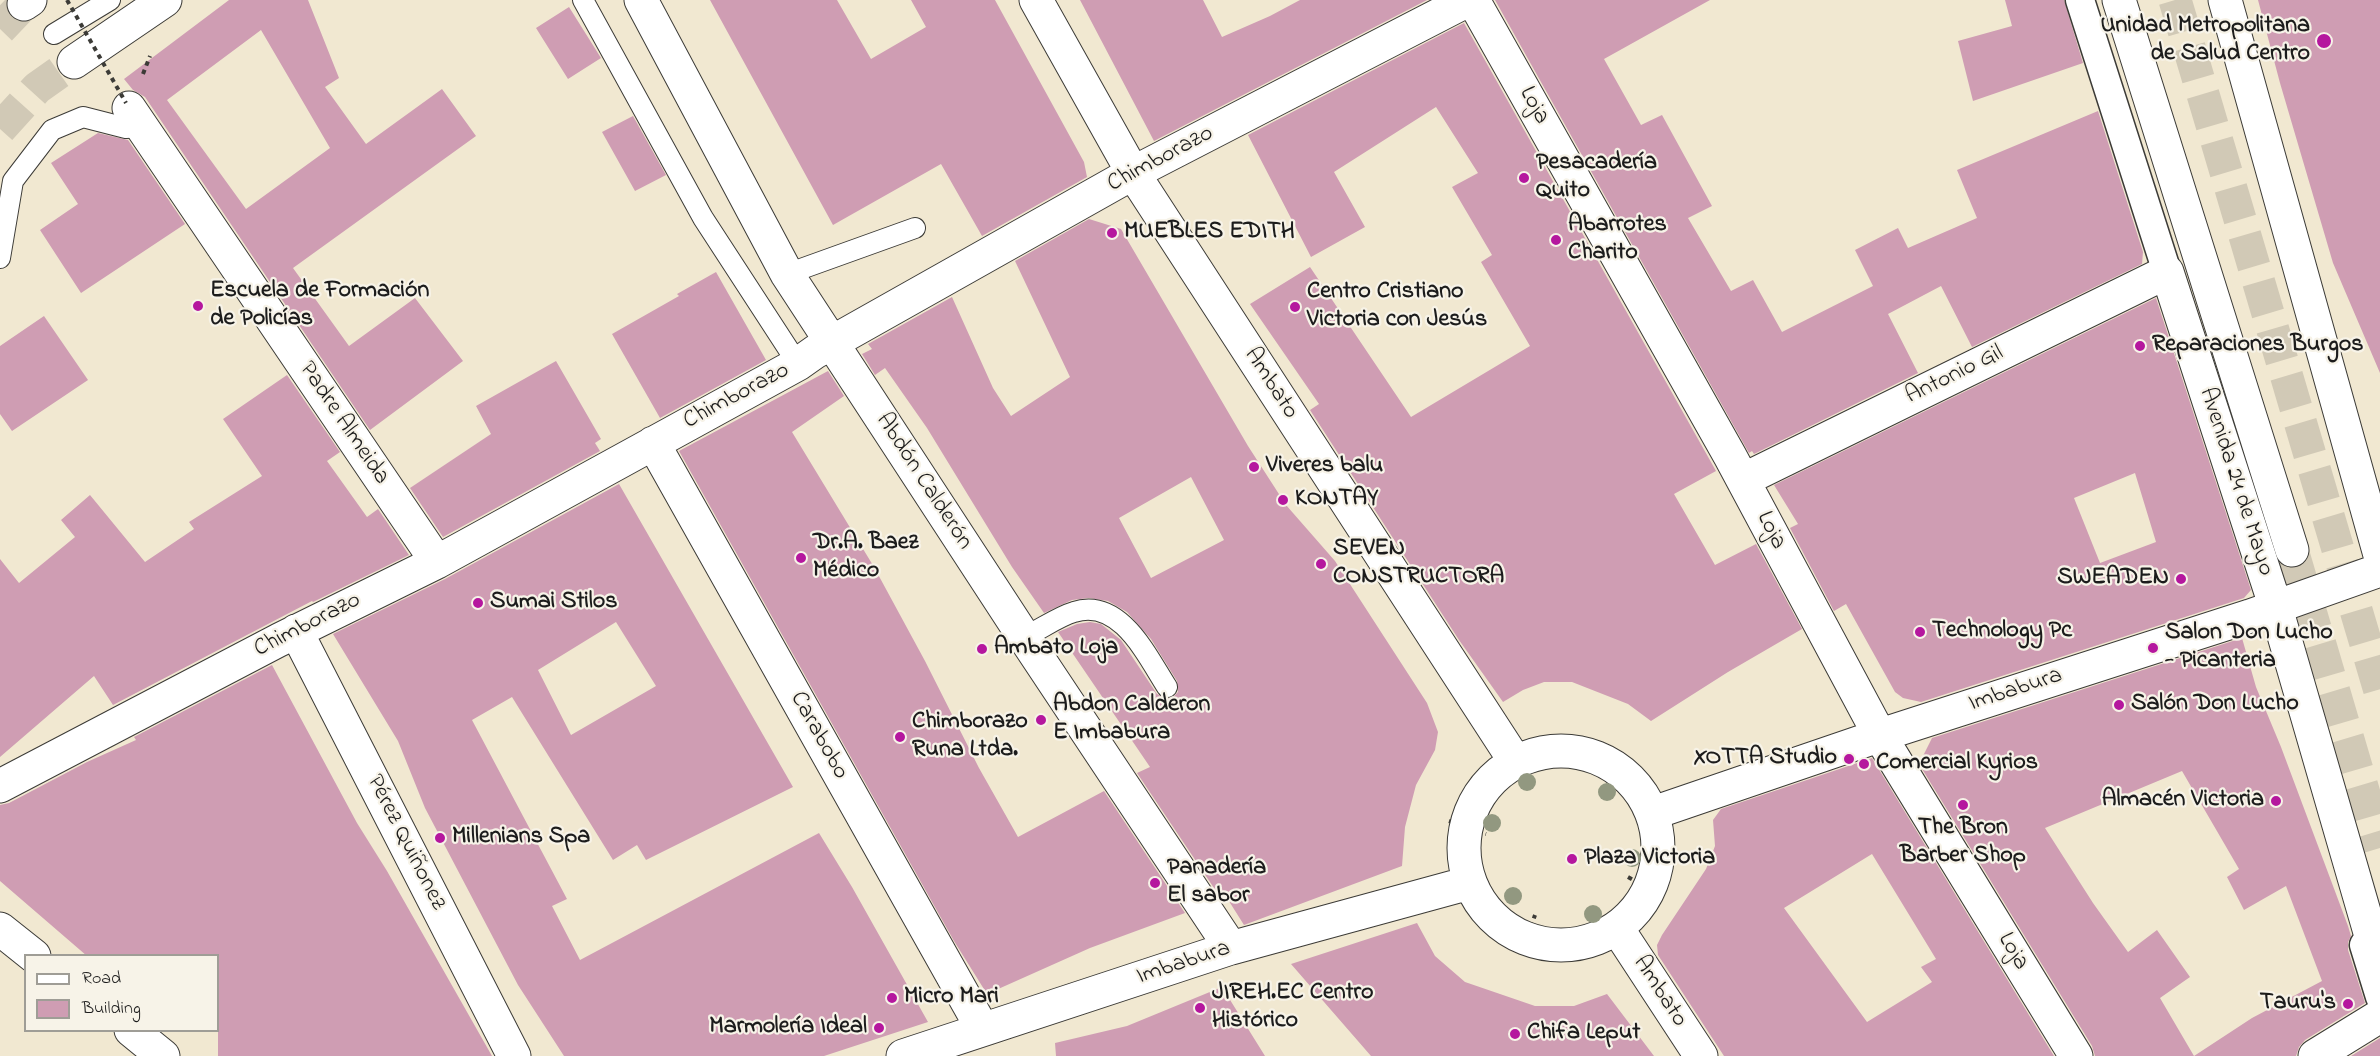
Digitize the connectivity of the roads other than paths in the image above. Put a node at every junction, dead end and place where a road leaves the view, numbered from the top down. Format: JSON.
{"nodes":[{"id":1,"x":110,"y":0,"type":"edge"},
{"id":2,"x":165,"y":0,"type":"edge"},
{"id":3,"x":583,"y":0,"type":"edge"},
{"id":4,"x":641,"y":0,"type":"edge"},
{"id":5,"x":1036,"y":0,"type":"edge"},
{"id":6,"x":1468,"y":0,"type":"edge"},
{"id":7,"x":1473,"y":0,"type":"edge"},
{"id":8,"x":2080,"y":0,"type":"edge"},
{"id":9,"x":2119,"y":0,"type":"edge"},
{"id":10,"x":2225,"y":0,"type":"edge"},
{"id":11,"x":54,"y":34,"type":"dead end"},
{"id":12,"x":74,"y":62,"type":"tunnel mouth"},
{"id":13,"x":132,"y":113,"type":"joint"},
{"id":14,"x":1133,"y":173,"type":"junction"},
{"id":15,"x":915,"y":228,"type":"dead end"},
{"id":16,"x":0,"y":258,"type":"edge"},
{"id":17,"x":2167,"y":272,"type":"junction"},
{"id":18,"x":787,"y":274,"type":"junction"},
{"id":19,"x":832,"y":344,"type":"junction"},
{"id":20,"x":798,"y":364,"type":"junction"},
{"id":21,"x":653,"y":443,"type":"junction"},
{"id":22,"x":1743,"y":480,"type":"junction"},
{"id":23,"x":2292,"y":550,"type":"tunnel mouth"},
{"id":24,"x":2380,"y":555,"type":"edge"},
{"id":25,"x":437,"y":562,"type":"junction"},
{"id":26,"x":2380,"y":570,"type":"edge"},
{"id":27,"x":2268,"y":618,"type":"junction"},
{"id":28,"x":296,"y":631,"type":"junction"},
{"id":29,"x":1024,"y":637,"type":"junction"},
{"id":30,"x":1167,"y":687,"type":"dead end"},
{"id":31,"x":1880,"y":736,"type":"junction"},
{"id":32,"x":1515,"y":761,"type":"junction"},
{"id":33,"x":0,"y":786,"type":"edge"},
{"id":34,"x":1653,"y":813,"type":"junction"},
{"id":35,"x":1469,"y":883,"type":"junction"},
{"id":36,"x":1617,"y":928,"type":"junction"},
{"id":37,"x":0,"y":929,"type":"edge"},
{"id":38,"x":1231,"y":948,"type":"junction"},
{"id":39,"x":31,"y":954,"type":"edge"},
{"id":40,"x":2380,"y":967,"type":"edge"},
{"id":41,"x":2380,"y":997,"type":"edge"},
{"id":42,"x":2380,"y":1016,"type":"edge"},
{"id":43,"x":982,"y":1028,"type":"junction"},
{"id":44,"x":133,"y":1032,"type":"edge"},
{"id":45,"x":163,"y":1056,"type":"edge"},
{"id":46,"x":514,"y":1056,"type":"edge"},
{"id":47,"x":903,"y":1056,"type":"edge"},
{"id":48,"x":1701,"y":1056,"type":"edge"},
{"id":49,"x":2076,"y":1056,"type":"edge"},
{"id":50,"x":2315,"y":1056,"type":"edge"}],
"edges":[{"from":1,"to":11,"type":"lane"},
{"from":2,"to":12,"type":"street"},
{"from":3,"to":20,"type":"lane"},
{"from":4,"to":18,"type":"street","name":"Abdón Calderón"},
{"from":5,"to":14,"type":"street","name":"Ambato"},
{"from":6,"to":14,"type":"street","name":"Chimborazo"},
{"from":7,"to":22,"type":"street","name":"Loja"},
{"from":8,"to":17,"type":"street","name":"Avenida 24 de Mayo"},
{"from":9,"to":23,"type":"street","name":"Avenida 24 de Mayo"},
{"from":10,"to":24,"type":"street"},
{"from":13,"to":16,"type":"lane"},
{"from":13,"to":25,"type":"street","name":"Padre Almeida"},
{"from":14,"to":19,"type":"street","name":"Chimborazo"},
{"from":14,"to":32,"type":"street","name":"Ambato"},
{"from":15,"to":18,"type":"lane"},
{"from":17,"to":22,"type":"street","name":"Antonio Gil"},
{"from":17,"to":27,"type":"street","name":"Avenida 24 de Mayo"},
{"from":18,"to":19,"type":"street","name":"Abdón Calderón"},
{"from":19,"to":20,"type":"street","name":"Chimborazo"},
{"from":19,"to":29,"type":"street","name":"Abdón Calderón"},
{"from":20,"to":21,"type":"street","name":"Chimborazo"},
{"from":21,"to":25,"type":"street","name":"Chimborazo"},
{"from":21,"to":43,"type":"street","name":"Carabobo"},
{"from":22,"to":31,"type":"street","name":"Loja"},
{"from":25,"to":28,"type":"street","name":"Chimborazo"},
{"from":26,"to":27,"type":"street","name":"Imbabura"},
{"from":27,"to":31,"type":"street","name":"Imbabura"},
{"from":27,"to":40,"type":"street","name":"Avenida 24 de Mayo"},
{"from":27,"to":41,"type":"street"},
{"from":28,"to":33,"type":"street","name":"Chimborazo"},
{"from":28,"to":46,"type":"street","name":"Pérez Quiñonez"},
{"from":29,"to":30,"type":"lane"},
{"from":29,"to":38,"type":"street","name":"Abdón Calderón"},
{"from":31,"to":34,"type":"street","name":"Imbabura"},
{"from":31,"to":49,"type":"street","name":"Loja"},
{"from":32,"to":34,"type":"street"},
{"from":32,"to":35,"type":"street"},
{"from":34,"to":36,"type":"street"},
{"from":35,"to":36,"type":"street"},
{"from":35,"to":38,"type":"street","name":"Imbabura"},
{"from":36,"to":48,"type":"street","name":"Ambato"},
{"from":37,"to":39,"type":"street"},
{"from":38,"to":43,"type":"street","name":"Imbabura"},
{"from":42,"to":50,"type":"street"},
{"from":43,"to":47,"type":"street","name":"Imbabura"},
{"from":44,"to":45,"type":"street"}]}
